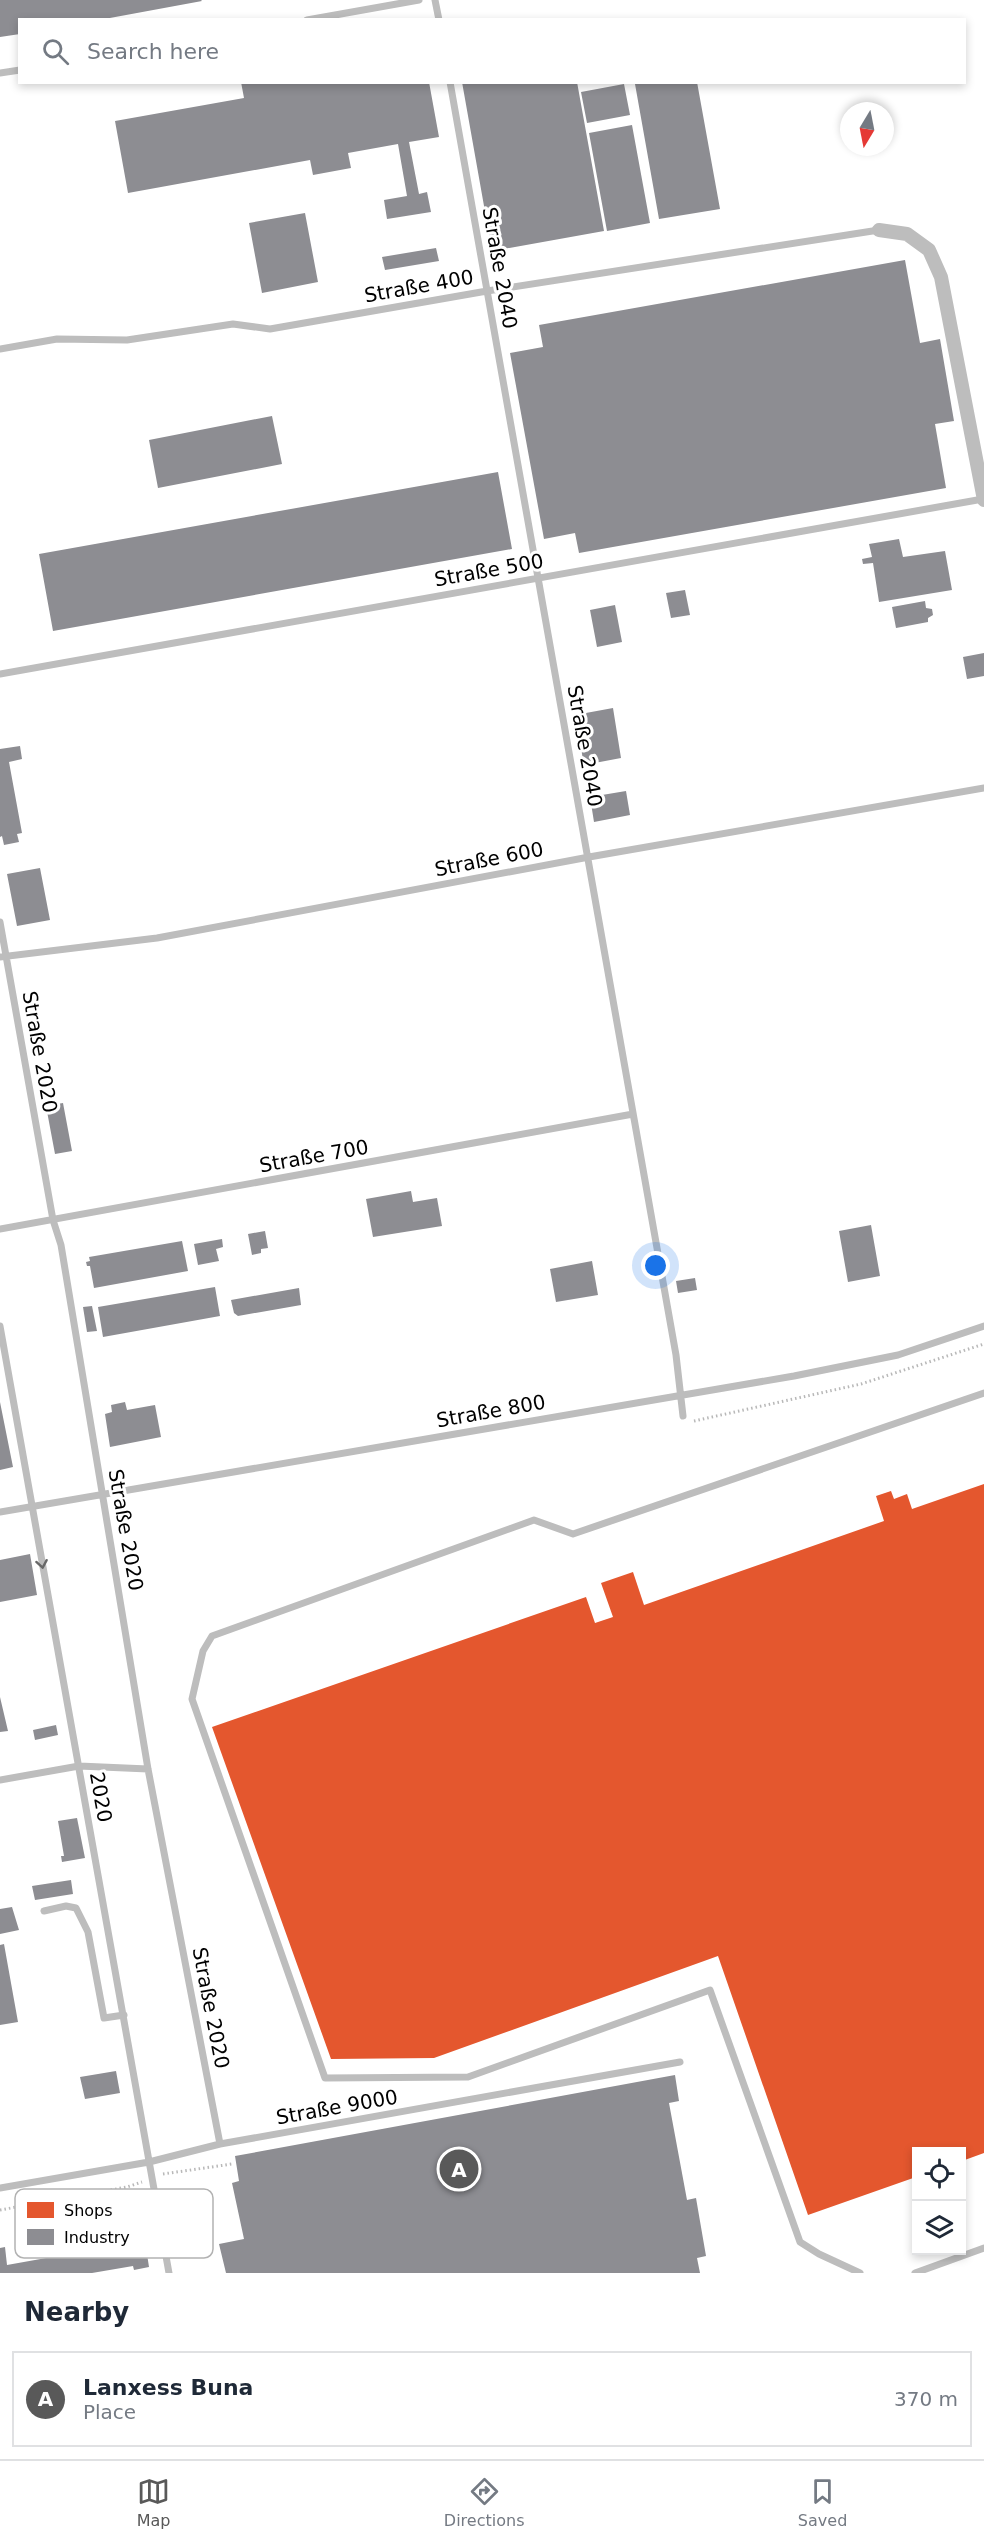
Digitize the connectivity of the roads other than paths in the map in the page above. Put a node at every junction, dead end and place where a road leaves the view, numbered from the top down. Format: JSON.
{"nodes":[{"id":1,"x":419,"y":0,"type":"edge"},
{"id":2,"x":435,"y":0,"type":"edge"},
{"id":3,"x":319,"y":18,"type":"edge"},
{"id":4,"x":439,"y":18,"type":"edge"},
{"id":5,"x":18,"y":70,"type":"edge"},
{"id":6,"x":0,"y":73,"type":"edge"},
{"id":7,"x":450,"y":84,"type":"edge"},
{"id":8,"x":879,"y":230,"type":"joint"},
{"id":9,"x":487,"y":291,"type":"junction"},
{"id":10,"x":0,"y":349,"type":"edge"},
{"id":11,"x":984,"y":499,"type":"edge"},
{"id":12,"x":538,"y":578,"type":"junction"},
{"id":13,"x":0,"y":674,"type":"edge"},
{"id":14,"x":984,"y":788,"type":"edge"},
{"id":15,"x":589,"y":857,"type":"junction"},
{"id":16,"x":0,"y":922,"type":"edge"},
{"id":17,"x":3,"y":957,"type":"edge"},
{"id":18,"x":633,"y":1114,"type":"junction"},
{"id":19,"x":53,"y":1220,"type":"junction"},
{"id":20,"x":0,"y":1229,"type":"edge"},
{"id":21,"x":0,"y":1326,"type":"edge"},
{"id":22,"x":984,"y":1326,"type":"edge"},
{"id":23,"x":984,"y":1393,"type":"edge"},
{"id":24,"x":680,"y":1396,"type":"junction"},
{"id":25,"x":683,"y":1416,"type":"road end"},
{"id":26,"x":103,"y":1494,"type":"junction"},
{"id":27,"x":32,"y":1507,"type":"junction"},
{"id":28,"x":0,"y":1512,"type":"edge"},
{"id":29,"x":79,"y":1767,"type":"junction"},
{"id":30,"x":148,"y":1768,"type":"junction"},
{"id":31,"x":0,"y":1780,"type":"edge"},
{"id":32,"x":44,"y":1911,"type":"dead end"},
{"id":33,"x":124,"y":2015,"type":"junction"},
{"id":34,"x":680,"y":2062,"type":"dead end"},
{"id":35,"x":220,"y":2144,"type":"junction"},
{"id":36,"x":149,"y":2162,"type":"junction"},
{"id":37,"x":0,"y":2188,"type":"edge"},
{"id":38,"x":154,"y":2189,"type":"edge"},
{"id":39,"x":984,"y":2248,"type":"edge"},
{"id":40,"x":166,"y":2258,"type":"edge"},
{"id":41,"x":169,"y":2273,"type":"edge"},
{"id":42,"x":860,"y":2273,"type":"edge"},
{"id":43,"x":915,"y":2273,"type":"edge"}],
"edges":[{"from":1,"to":3,"type":"lane"},
{"from":2,"to":4,"type":"lane"},
{"from":5,"to":6,"type":"lane"},
{"from":7,"to":9,"type":"lane","name":"Straße 2040"},
{"from":8,"to":9,"type":"lane","name":"Straße 400"},
{"from":8,"to":11,"type":"street"},
{"from":9,"to":10,"type":"lane","name":"Straße 400"},
{"from":9,"to":12,"type":"lane","name":"Straße 2040"},
{"from":11,"to":12,"type":"lane","name":"Straße 500"},
{"from":12,"to":13,"type":"lane","name":"Straße 500"},
{"from":12,"to":15,"type":"lane","name":"Straße 2040"},
{"from":14,"to":15,"type":"lane","name":"Straße 600"},
{"from":15,"to":17,"type":"lane","name":"Straße 600"},
{"from":15,"to":18,"type":"lane","name":"Straße 2040"},
{"from":16,"to":17,"type":"lane","name":"Straße 2020"},
{"from":17,"to":19,"type":"lane","name":"Straße 2020"},
{"from":18,"to":19,"type":"lane","name":"Straße 700"},
{"from":18,"to":24,"type":"lane","name":"Straße 2040"},
{"from":19,"to":20,"type":"lane","name":"Straße 700"},
{"from":19,"to":26,"type":"lane","name":"Straße 2020"},
{"from":21,"to":27,"type":"lane","name":"2020"},
{"from":22,"to":24,"type":"lane","name":"Straße 800"},
{"from":23,"to":42,"type":"lane"},
{"from":24,"to":25,"type":"lane","name":"Straße 2040"},
{"from":24,"to":26,"type":"lane","name":"Straße 800"},
{"from":26,"to":27,"type":"lane","name":"Straße 800"},
{"from":26,"to":30,"type":"lane","name":"Straße 2020"},
{"from":27,"to":28,"type":"lane","name":"Straße 800"},
{"from":27,"to":29,"type":"lane","name":"2020","one_way":true},
{"from":29,"to":30,"type":"lane"},
{"from":29,"to":31,"type":"lane"},
{"from":29,"to":33,"type":"lane","name":"2020"},
{"from":30,"to":35,"type":"lane","name":"Straße 2020"},
{"from":32,"to":33,"type":"lane"},
{"from":33,"to":36,"type":"lane","name":"2020"},
{"from":34,"to":35,"type":"lane","name":"Straße 9000"},
{"from":35,"to":36,"type":"lane","name":"Straße 9000"},
{"from":36,"to":37,"type":"lane","name":"Straße 9000"},
{"from":36,"to":38,"type":"lane","name":"2020"},
{"from":39,"to":43,"type":"lane"},
{"from":40,"to":41,"type":"lane","name":"2020"}]}
